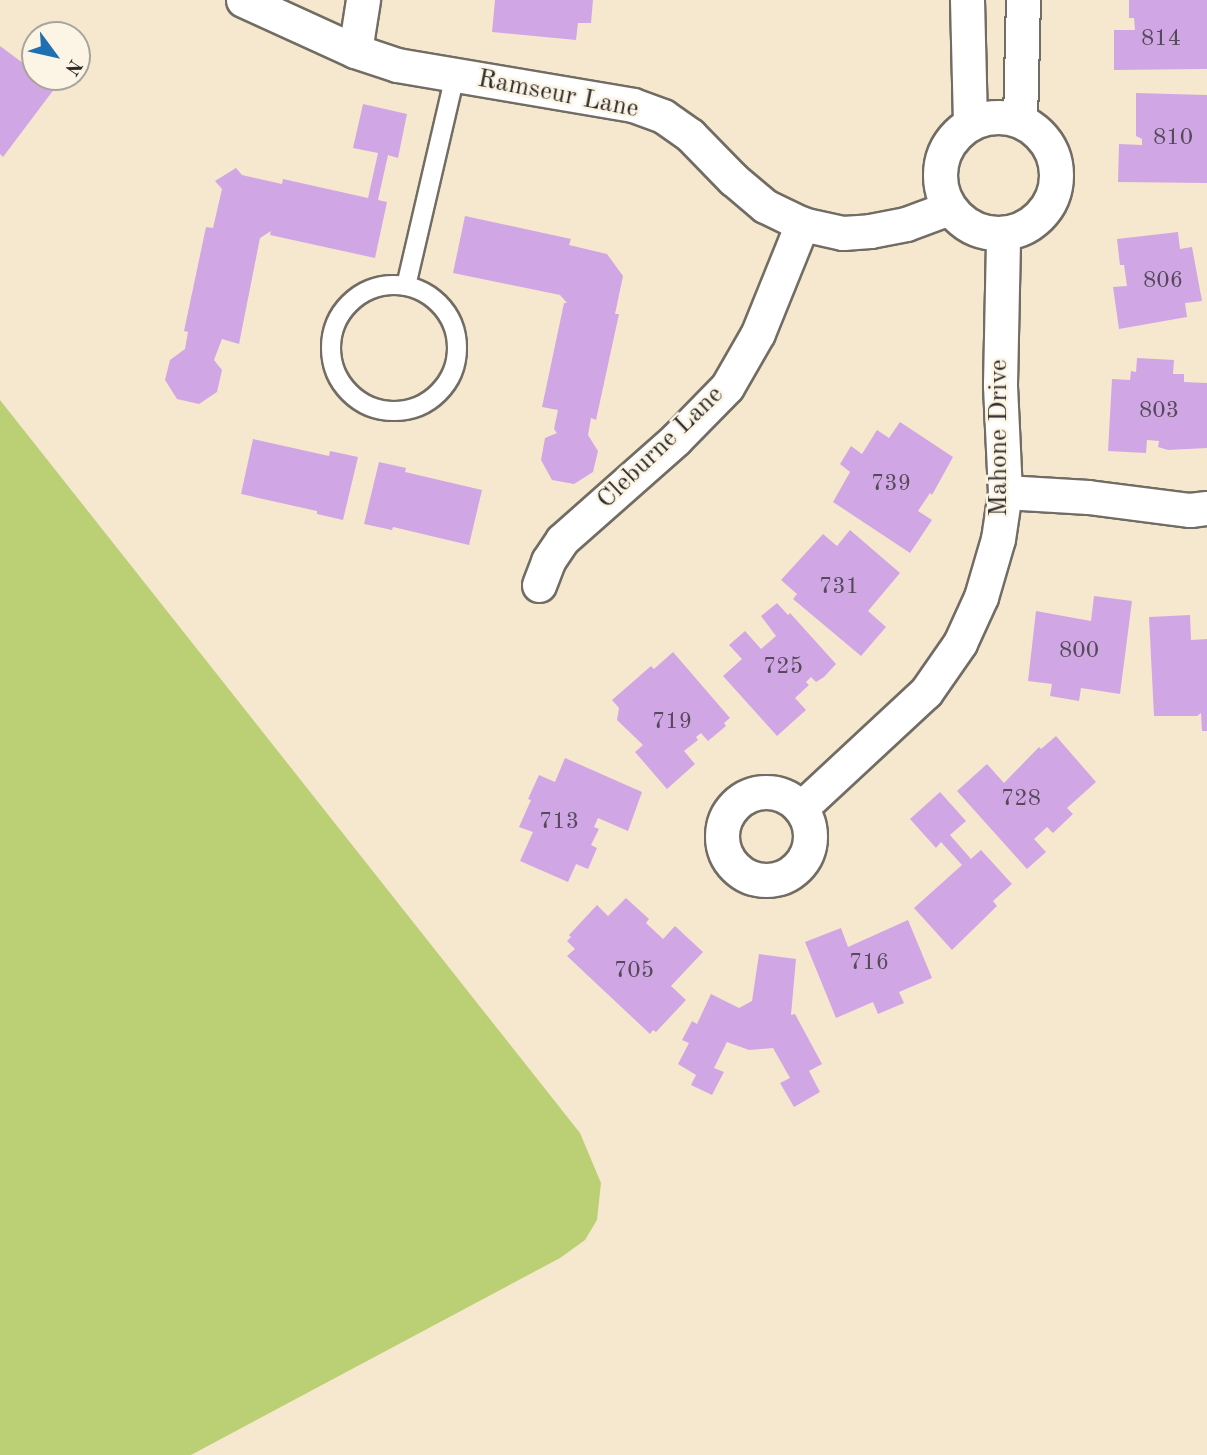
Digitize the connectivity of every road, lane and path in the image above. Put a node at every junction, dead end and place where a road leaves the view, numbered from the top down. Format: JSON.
{"nodes":[{"id":1,"x":243,"y":0,"type":"edge"},
{"id":2,"x":363,"y":0,"type":"edge"},
{"id":3,"x":967,"y":0,"type":"edge"},
{"id":4,"x":1023,"y":0,"type":"edge"},
{"id":5,"x":355,"y":51,"type":"junction"},
{"id":6,"x":455,"y":76,"type":"junction"},
{"id":7,"x":1020,"y":120,"type":"junction"},
{"id":8,"x":970,"y":123,"type":"junction"},
{"id":9,"x":948,"y":208,"type":"junction"},
{"id":10,"x":802,"y":224,"type":"junction"},
{"id":11,"x":1003,"y":235,"type":"junction"},
{"id":12,"x":407,"y":286,"type":"junction"},
{"id":13,"x":1005,"y":492,"type":"junction"},
{"id":14,"x":1207,"y":508,"type":"edge"},
{"id":15,"x":539,"y":585,"type":"dead end"},
{"id":16,"x":801,"y":808,"type":"dead end"}],
"edges":[{"from":1,"to":5,"type":"street","name":"Ramseur Lane"},
{"from":2,"to":5,"type":"street"},
{"from":3,"to":8,"type":"street"},
{"from":4,"to":7,"type":"street"},
{"from":5,"to":6,"type":"street","name":"Ramseur Lane"},
{"from":6,"to":10,"type":"street","name":"Ramseur Lane"},
{"from":6,"to":12,"type":"lane"},
{"from":7,"to":8,"type":"street"},
{"from":7,"to":11,"type":"street"},
{"from":8,"to":9,"type":"street"},
{"from":9,"to":10,"type":"street","name":"Ramseur Lane"},
{"from":9,"to":11,"type":"street"},
{"from":10,"to":15,"type":"street","name":"Cleburne Lane"},
{"from":11,"to":13,"type":"street","name":"Mahone Drive"},
{"from":12,"to":12,"type":"lane"},
{"from":13,"to":14,"type":"street"},
{"from":13,"to":16,"type":"street","name":"Mahone Drive"}]}
